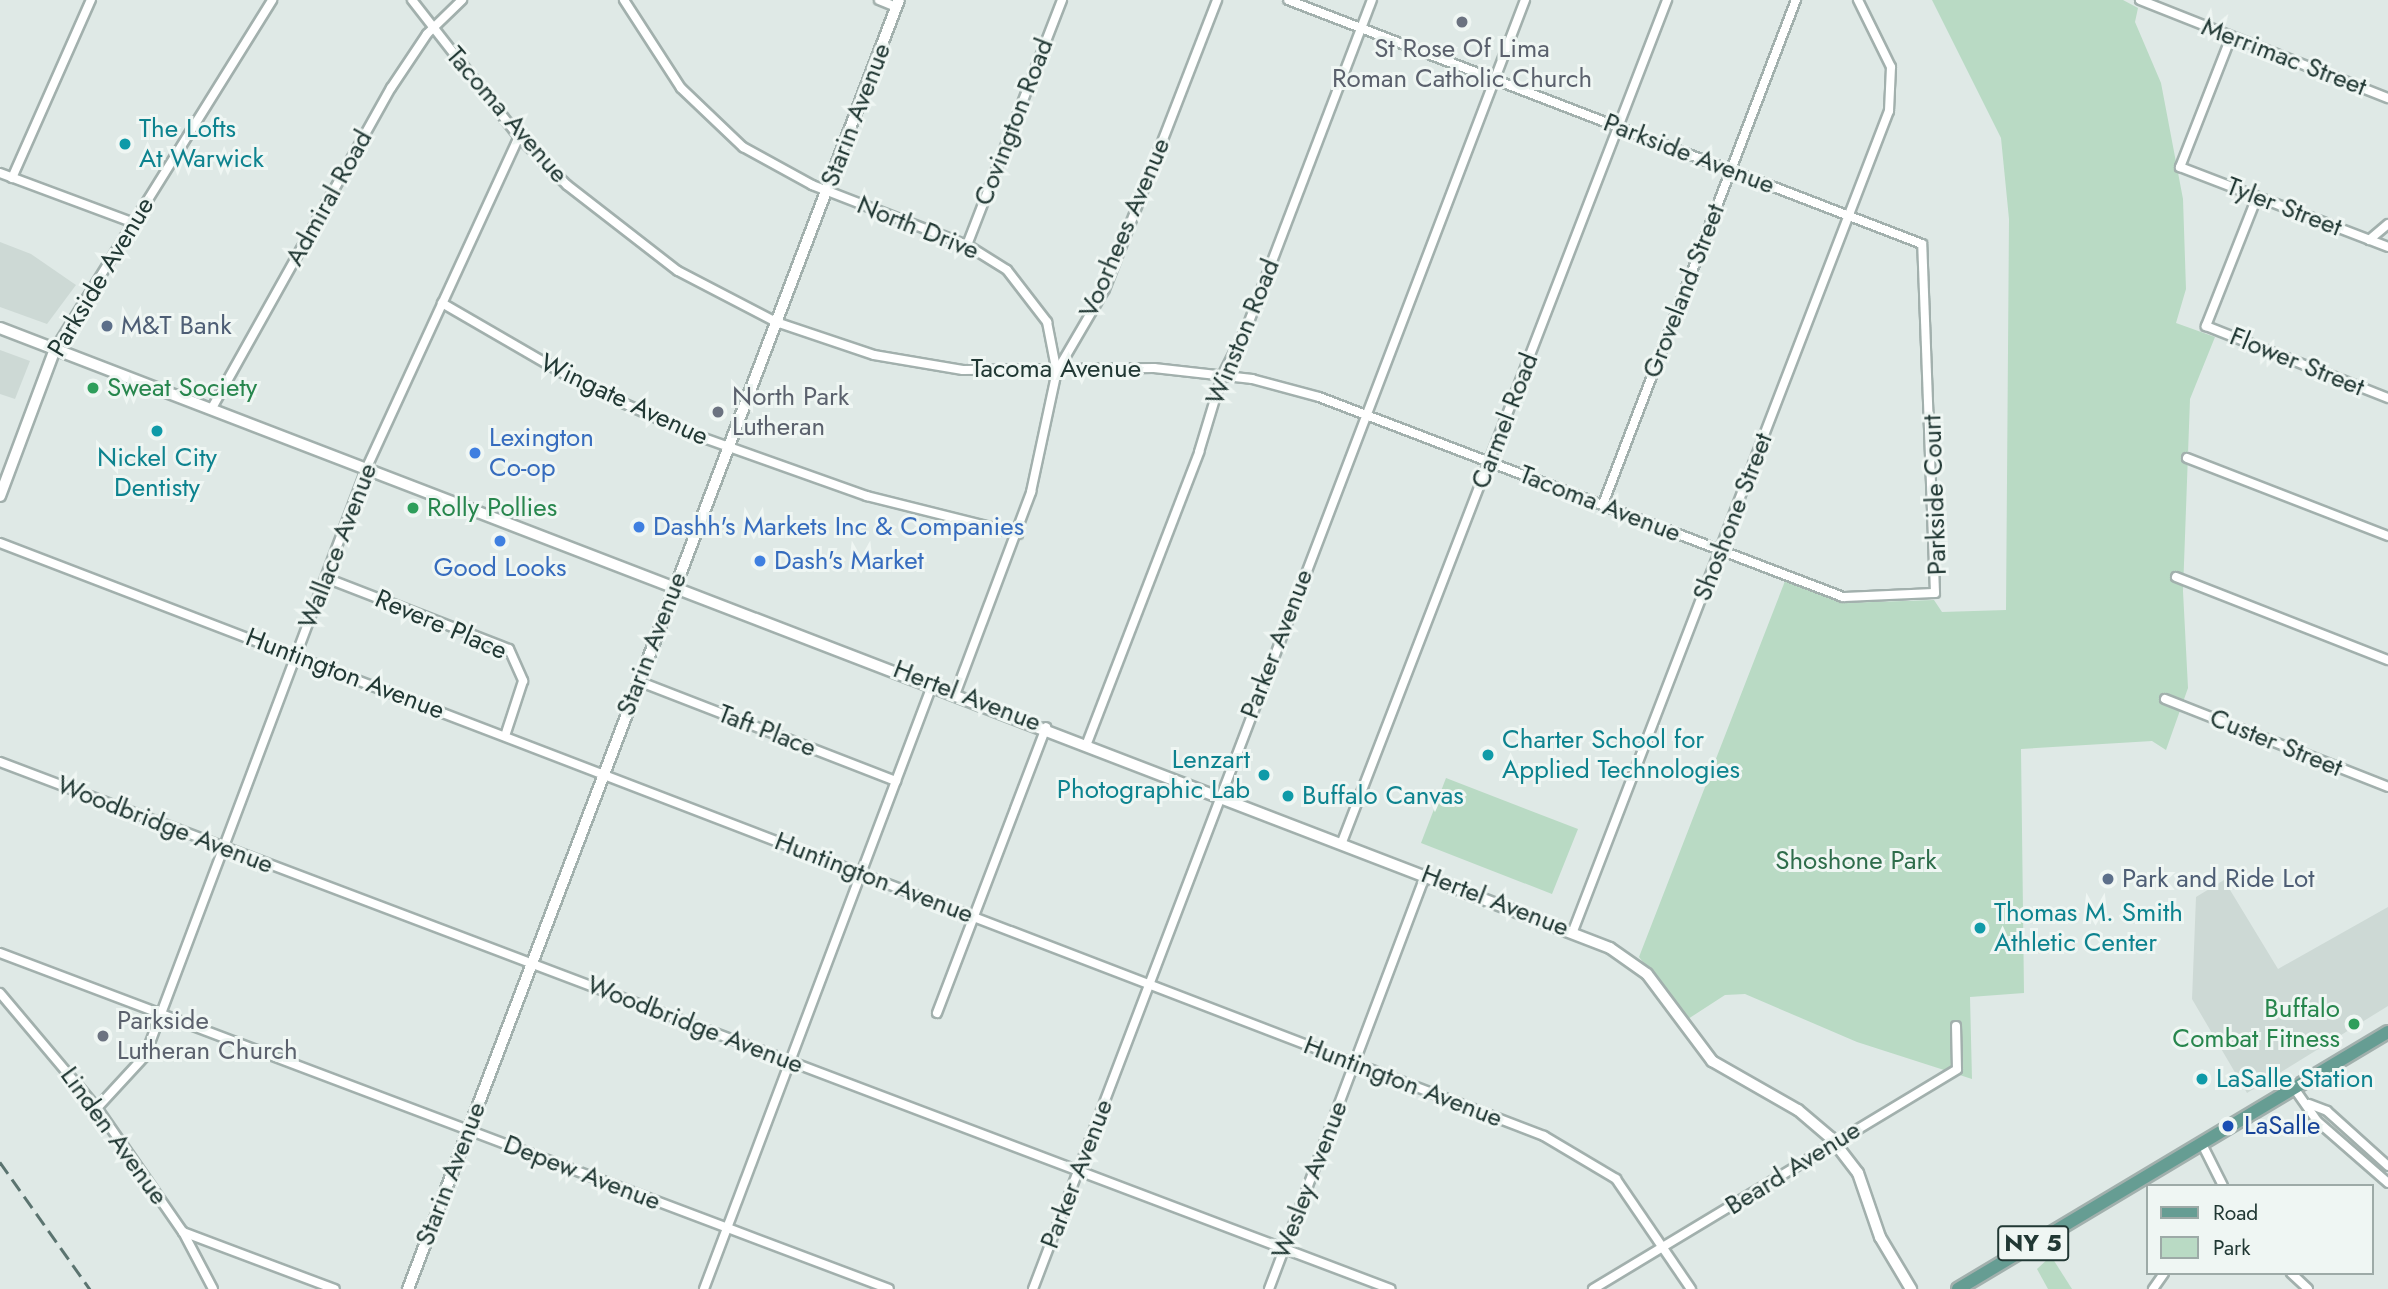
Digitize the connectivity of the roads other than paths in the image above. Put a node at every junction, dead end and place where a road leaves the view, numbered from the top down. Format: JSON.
{"nodes":[{"id":1,"x":91,"y":0,"type":"edge"},
{"id":2,"x":272,"y":0,"type":"edge"},
{"id":3,"x":412,"y":0,"type":"edge"},
{"id":4,"x":461,"y":0,"type":"edge"},
{"id":5,"x":624,"y":0,"type":"edge"},
{"id":6,"x":879,"y":0,"type":"edge"},
{"id":7,"x":1062,"y":0,"type":"edge"},
{"id":8,"x":1217,"y":0,"type":"edge"},
{"id":9,"x":1288,"y":0,"type":"edge"},
{"id":10,"x":1372,"y":0,"type":"edge"},
{"id":11,"x":1525,"y":0,"type":"edge"},
{"id":12,"x":1667,"y":0,"type":"edge"},
{"id":13,"x":1796,"y":0,"type":"edge"},
{"id":14,"x":1858,"y":0,"type":"edge"},
{"id":15,"x":2140,"y":0,"type":"edge"},
{"id":16,"x":898,"y":3,"type":"edge"},
{"id":17,"x":433,"y":27,"type":"junction"},
{"id":18,"x":1362,"y":28,"type":"junction"},
{"id":19,"x":2231,"y":37,"type":"junction"},
{"id":20,"x":1494,"y":79,"type":"junction"},
{"id":21,"x":2388,"y":98,"type":"edge"},
{"id":22,"x":1618,"y":127,"type":"junction"},
{"id":23,"x":519,"y":137,"type":"junction"},
{"id":24,"x":1731,"y":170,"type":"junction"},
{"id":25,"x":0,"y":173,"type":"edge"},
{"id":26,"x":12,"y":178,"type":"junction"},
{"id":27,"x":827,"y":191,"type":"junction"},
{"id":28,"x":2257,"y":197,"type":"junction"},
{"id":29,"x":1849,"y":216,"type":"junction"},
{"id":30,"x":132,"y":222,"type":"junction"},
{"id":31,"x":2388,"y":224,"type":"edge"},
{"id":32,"x":2369,"y":240,"type":"junction"},
{"id":33,"x":967,"y":245,"type":"junction"},
{"id":34,"x":2388,"y":247,"type":"edge"},
{"id":35,"x":1926,"y":254,"type":"joint"},
{"id":36,"x":442,"y":303,"type":"junction"},
{"id":37,"x":775,"y":322,"type":"junction"},
{"id":38,"x":0,"y":328,"type":"edge"},
{"id":39,"x":55,"y":349,"type":"junction"},
{"id":40,"x":1057,"y":371,"type":"junction"},
{"id":41,"x":1222,"y":376,"type":"junction"},
{"id":42,"x":2388,"y":398,"type":"edge"},
{"id":43,"x":212,"y":408,"type":"junction"},
{"id":44,"x":1366,"y":414,"type":"junction"},
{"id":45,"x":728,"y":447,"type":"junction"},
{"id":46,"x":2187,"y":458,"type":"dead end"},
{"id":47,"x":1489,"y":461,"type":"junction"},
{"id":48,"x":367,"y":467,"type":"junction"},
{"id":49,"x":0,"y":496,"type":"edge"},
{"id":50,"x":1603,"y":504,"type":"junction"},
{"id":51,"x":1018,"y":534,"type":"junction"},
{"id":52,"x":2388,"y":536,"type":"edge"},
{"id":53,"x":0,"y":543,"type":"edge"},
{"id":54,"x":1720,"y":550,"type":"junction"},
{"id":55,"x":2176,"y":577,"type":"dead end"},
{"id":56,"x":326,"y":578,"type":"junction"},
{"id":57,"x":675,"y":585,"type":"junction"},
{"id":58,"x":296,"y":655,"type":"junction"},
{"id":59,"x":2388,"y":660,"type":"edge"},
{"id":60,"x":638,"y":681,"type":"junction"},
{"id":61,"x":933,"y":683,"type":"junction"},
{"id":62,"x":956,"y":692,"type":"junction"},
{"id":63,"x":2165,"y":699,"type":"dead end"},
{"id":64,"x":1046,"y":727,"type":"junction"},
{"id":65,"x":505,"y":736,"type":"junction"},
{"id":66,"x":1087,"y":743,"type":"junction"},
{"id":67,"x":0,"y":762,"type":"edge"},
{"id":68,"x":603,"y":773,"type":"junction"},
{"id":69,"x":896,"y":781,"type":"junction"},
{"id":70,"x":2388,"y":787,"type":"edge"},
{"id":71,"x":1220,"y":794,"type":"junction"},
{"id":72,"x":1342,"y":842,"type":"junction"},
{"id":73,"x":224,"y":847,"type":"junction"},
{"id":74,"x":862,"y":872,"type":"junction"},
{"id":75,"x":1426,"y":874,"type":"junction"},
{"id":76,"x":973,"y":917,"type":"junction"},
{"id":77,"x":1573,"y":932,"type":"junction"},
{"id":78,"x":0,"y":953,"type":"edge"},
{"id":79,"x":530,"y":962,"type":"junction"},
{"id":80,"x":1148,"y":986,"type":"junction"},
{"id":81,"x":0,"y":993,"type":"edge"},
{"id":82,"x":937,"y":1013,"type":"dead end"},
{"id":83,"x":161,"y":1014,"type":"junction"},
{"id":84,"x":1956,"y":1026,"type":"dead end"},
{"id":85,"x":2388,"y":1032,"type":"edge"},
{"id":86,"x":790,"y":1061,"type":"junction"},
{"id":87,"x":1354,"y":1063,"type":"junction"},
{"id":88,"x":2294,"y":1088,"type":"junction"},
{"id":89,"x":2309,"y":1104,"type":"junction"},
{"id":90,"x":97,"y":1108,"type":"junction"},
{"id":91,"x":467,"y":1130,"type":"junction"},
{"id":92,"x":2202,"y":1142,"type":"junction"},
{"id":93,"x":1835,"y":1143,"type":"junction"},
{"id":94,"x":2388,"y":1166,"type":"edge"},
{"id":95,"x":1078,"y":1171,"type":"junction"},
{"id":96,"x":2222,"y":1184,"type":"edge"},
{"id":97,"x":2388,"y":1184,"type":"edge"},
{"id":98,"x":727,"y":1228,"type":"junction"},
{"id":99,"x":183,"y":1232,"type":"junction"},
{"id":100,"x":1665,"y":1246,"type":"junction"},
{"id":101,"x":1284,"y":1249,"type":"junction"},
{"id":102,"x":2293,"y":1275,"type":"edge"},
{"id":103,"x":213,"y":1289,"type":"edge"},
{"id":104,"x":335,"y":1289,"type":"edge"},
{"id":105,"x":408,"y":1289,"type":"edge"},
{"id":106,"x":704,"y":1289,"type":"edge"},
{"id":107,"x":889,"y":1289,"type":"edge"},
{"id":108,"x":1033,"y":1289,"type":"edge"},
{"id":109,"x":1269,"y":1289,"type":"edge"},
{"id":110,"x":1390,"y":1289,"type":"edge"},
{"id":111,"x":1593,"y":1289,"type":"edge"},
{"id":112,"x":1692,"y":1289,"type":"edge"},
{"id":113,"x":1911,"y":1289,"type":"edge"},
{"id":114,"x":1958,"y":1289,"type":"edge"},
{"id":115,"x":2308,"y":1289,"type":"edge"}],
"edges":[{"from":1,"to":26,"type":"street"},
{"from":2,"to":30,"type":"street","name":"Parkside Avenue"},
{"from":3,"to":17,"type":"street","name":"Tacoma Avenue"},
{"from":4,"to":17,"type":"street","name":"Admiral Road"},
{"from":5,"to":27,"type":"street","name":"North Drive"},
{"from":6,"to":16,"type":"street"},
{"from":7,"to":33,"type":"street","name":"Covington Road"},
{"from":8,"to":40,"type":"street","name":"Voorhees Avenue"},
{"from":9,"to":18,"type":"street","name":"Parkside Avenue"},
{"from":10,"to":18,"type":"street","name":"Winston Road"},
{"from":11,"to":20,"type":"street","name":"Parker Avenue"},
{"from":12,"to":22,"type":"street","name":"Carmel Road"},
{"from":13,"to":24,"type":"street","name":"Groveland Street"},
{"from":14,"to":29,"type":"street","name":"Shoshone Street"},
{"from":15,"to":19,"type":"street","name":"Merrimac Street"},
{"from":16,"to":27,"type":"street","name":"Starin Avenue"},
{"from":17,"to":23,"type":"street","name":"Tacoma Avenue"},
{"from":17,"to":43,"type":"street","name":"Admiral Road"},
{"from":18,"to":20,"type":"street","name":"Parkside Avenue"},
{"from":18,"to":41,"type":"street","name":"Winston Road"},
{"from":19,"to":21,"type":"street","name":"Merrimac Street"},
{"from":19,"to":28,"type":"street","name":"Tyler Street"},
{"from":20,"to":22,"type":"street","name":"Parkside Avenue"},
{"from":20,"to":44,"type":"street","name":"Parker Avenue"},
{"from":22,"to":24,"type":"street","name":"Parkside Avenue"},
{"from":22,"to":47,"type":"street","name":"Carmel Road"},
{"from":23,"to":36,"type":"street","name":"Wallace Avenue"},
{"from":23,"to":37,"type":"street","name":"Tacoma Avenue"},
{"from":24,"to":29,"type":"street","name":"Parkside Avenue"},
{"from":24,"to":50,"type":"street","name":"Groveland Street"},
{"from":25,"to":26,"type":"street"},
{"from":26,"to":30,"type":"street"},
{"from":27,"to":33,"type":"street","name":"North Drive"},
{"from":27,"to":37,"type":"street","name":"Starin Avenue"},
{"from":28,"to":32,"type":"street","name":"Tyler Street"},
{"from":28,"to":42,"type":"street","name":"Flower Street"},
{"from":29,"to":35,"type":"street","name":"Parkside Avenue"},
{"from":29,"to":54,"type":"street","name":"Shoshone Street"},
{"from":30,"to":39,"type":"street","name":"Parkside Avenue"},
{"from":31,"to":32,"type":"street"},
{"from":32,"to":34,"type":"street","name":"Tyler Street"},
{"from":33,"to":40,"type":"street","name":"North Drive"},
{"from":35,"to":54,"type":"street","name":"Parkside Court"},
{"from":36,"to":45,"type":"street","name":"Wingate Avenue"},
{"from":36,"to":48,"type":"street","name":"Wallace Avenue"},
{"from":37,"to":40,"type":"street","name":"Tacoma Avenue"},
{"from":37,"to":45,"type":"street","name":"Starin Avenue"},
{"from":38,"to":39,"type":"street","name":"Hertel Avenue"},
{"from":39,"to":43,"type":"street","name":"Hertel Avenue"},
{"from":39,"to":49,"type":"street","name":"Parkside Avenue"},
{"from":40,"to":41,"type":"street","name":"Tacoma Avenue"},
{"from":40,"to":51,"type":"street","name":"Voorhees Avenue"},
{"from":41,"to":44,"type":"street","name":"Tacoma Avenue"},
{"from":41,"to":66,"type":"street","name":"Winston Road"},
{"from":43,"to":48,"type":"street","name":"Hertel Avenue"},
{"from":44,"to":47,"type":"street","name":"Tacoma Avenue"},
{"from":44,"to":71,"type":"street","name":"Parker Avenue"},
{"from":45,"to":51,"type":"street","name":"Wingate Avenue"},
{"from":45,"to":57,"type":"street","name":"Starin Avenue"},
{"from":46,"to":52,"type":"street"},
{"from":47,"to":50,"type":"street","name":"Tacoma Avenue"},
{"from":47,"to":72,"type":"street","name":"Carmel Road"},
{"from":48,"to":56,"type":"street","name":"Wallace Avenue"},
{"from":48,"to":57,"type":"street","name":"Hertel Avenue"},
{"from":50,"to":54,"type":"street","name":"Tacoma Avenue"},
{"from":51,"to":62,"type":"street","name":"Voorhees Avenue"},
{"from":53,"to":58,"type":"street","name":"Huntington Avenue"},
{"from":54,"to":77,"type":"street","name":"Shoshone Street"},
{"from":55,"to":59,"type":"street"},
{"from":56,"to":58,"type":"street","name":"Wallace Avenue"},
{"from":56,"to":65,"type":"street","name":"Revere Place"},
{"from":57,"to":60,"type":"street","name":"Starin Avenue"},
{"from":57,"to":61,"type":"street","name":"Hertel Avenue"},
{"from":58,"to":65,"type":"street","name":"Huntington Avenue"},
{"from":58,"to":73,"type":"street","name":"Wallace Avenue"},
{"from":60,"to":68,"type":"street","name":"Starin Avenue"},
{"from":60,"to":69,"type":"street","name":"Taft Place"},
{"from":61,"to":62,"type":"street","name":"Hertel Avenue"},
{"from":61,"to":69,"type":"street"},
{"from":62,"to":64,"type":"street","name":"Hertel Avenue"},
{"from":63,"to":70,"type":"street","name":"Custer Street"},
{"from":64,"to":66,"type":"street","name":"Hertel Avenue"},
{"from":64,"to":76,"type":"street"},
{"from":65,"to":68,"type":"street","name":"Huntington Avenue"},
{"from":66,"to":71,"type":"street","name":"Hertel Avenue"},
{"from":67,"to":73,"type":"street","name":"Woodbridge Avenue"},
{"from":68,"to":74,"type":"street","name":"Huntington Avenue"},
{"from":68,"to":79,"type":"street","name":"Starin Avenue"},
{"from":69,"to":74,"type":"street"},
{"from":71,"to":72,"type":"street","name":"Hertel Avenue"},
{"from":71,"to":80,"type":"street","name":"Parker Avenue"},
{"from":72,"to":75,"type":"street","name":"Hertel Avenue"},
{"from":73,"to":79,"type":"street","name":"Woodbridge Avenue"},
{"from":73,"to":83,"type":"street","name":"Wallace Avenue"},
{"from":74,"to":76,"type":"street","name":"Huntington Avenue"},
{"from":74,"to":86,"type":"street"},
{"from":75,"to":77,"type":"street","name":"Hertel Avenue"},
{"from":75,"to":87,"type":"street","name":"Wesley Avenue"},
{"from":76,"to":80,"type":"street","name":"Huntington Avenue"},
{"from":76,"to":82,"type":"street"},
{"from":77,"to":93,"type":"street","name":"Hertel Avenue"},
{"from":78,"to":83,"type":"street","name":"Depew Avenue"},
{"from":79,"to":86,"type":"street","name":"Woodbridge Avenue"},
{"from":79,"to":91,"type":"street","name":"Starin Avenue"},
{"from":80,"to":87,"type":"street","name":"Huntington Avenue"},
{"from":80,"to":95,"type":"street","name":"Parker Avenue"},
{"from":81,"to":90,"type":"street","name":"Linden Avenue"},
{"from":83,"to":90,"type":"street","name":"Wallace Avenue"},
{"from":83,"to":91,"type":"street","name":"Depew Avenue"},
{"from":84,"to":93,"type":"street","name":"Beard Avenue"},
{"from":85,"to":88,"type":"main road","number":"NY 5"},
{"from":86,"to":95,"type":"street","name":"Woodbridge Avenue"},
{"from":86,"to":98,"type":"street"},
{"from":87,"to":100,"type":"street","name":"Huntington Avenue"},
{"from":87,"to":101,"type":"street","name":"Wesley Avenue"},
{"from":88,"to":89,"type":"street"},
{"from":88,"to":92,"type":"main road","number":"NY 5"},
{"from":89,"to":94,"type":"street"},
{"from":89,"to":97,"type":"street"},
{"from":90,"to":99,"type":"street","name":"Linden Avenue"},
{"from":91,"to":98,"type":"street","name":"Depew Avenue"},
{"from":91,"to":105,"type":"street","name":"Starin Avenue"},
{"from":92,"to":96,"type":"street"},
{"from":92,"to":114,"type":"main road","number":"NY 5"},
{"from":93,"to":100,"type":"street","name":"Beard Avenue"},
{"from":93,"to":113,"type":"street","name":"Hertel Avenue"},
{"from":95,"to":101,"type":"street","name":"Woodbridge Avenue"},
{"from":95,"to":108,"type":"street","name":"Parker Avenue"},
{"from":98,"to":106,"type":"street"},
{"from":98,"to":107,"type":"street","name":"Depew Avenue"},
{"from":99,"to":103,"type":"street","name":"Linden Avenue"},
{"from":99,"to":104,"type":"street"},
{"from":100,"to":111,"type":"street","name":"Beard Avenue"},
{"from":100,"to":112,"type":"street","name":"Huntington Avenue"},
{"from":101,"to":109,"type":"street","name":"Wesley Avenue"},
{"from":101,"to":110,"type":"street","name":"Woodbridge Avenue"},
{"from":102,"to":115,"type":"street"}]}
